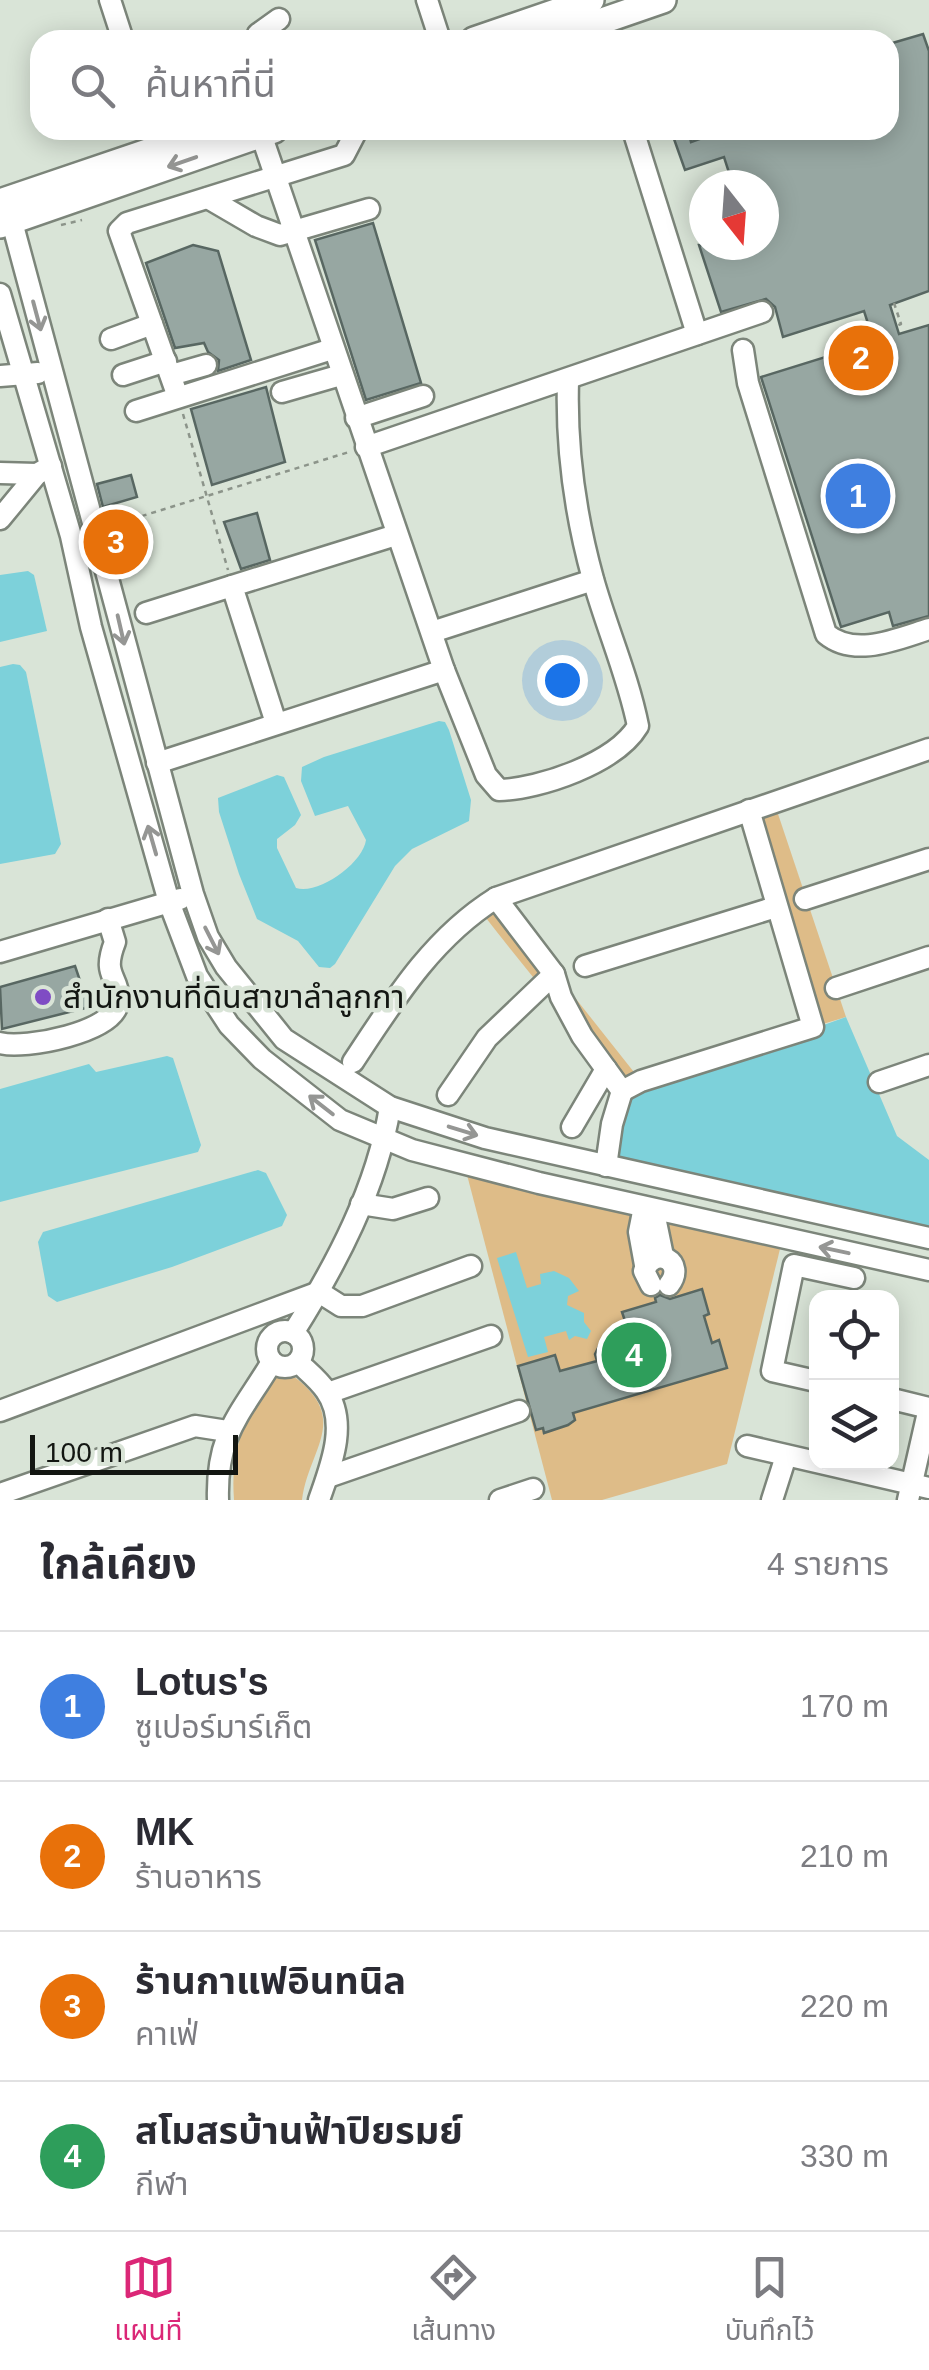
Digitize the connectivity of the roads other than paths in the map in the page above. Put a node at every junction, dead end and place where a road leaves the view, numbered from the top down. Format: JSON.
{"nodes":[{"id":1,"x":110,"y":0,"type":"edge"},
{"id":2,"x":427,"y":0,"type":"edge"},
{"id":3,"x":663,"y":0,"type":"edge"},
{"id":4,"x":597,"y":16,"type":"edge"},
{"id":5,"x":546,"y":18,"type":"edge"},
{"id":6,"x":278,"y":19,"type":"dead end"},
{"id":7,"x":119,"y":30,"type":"edge"},
{"id":8,"x":263,"y":30,"type":"edge"},
{"id":9,"x":437,"y":30,"type":"edge"},
{"id":10,"x":507,"y":30,"type":"edge"},
{"id":11,"x":154,"y":140,"type":"edge"},
{"id":12,"x":242,"y":140,"type":"edge"},
{"id":13,"x":268,"y":140,"type":"edge"},
{"id":14,"x":352,"y":140,"type":"edge"},
{"id":15,"x":636,"y":140,"type":"edge"},
{"id":16,"x":275,"y":177,"type":"junction"},
{"id":17,"x":208,"y":198,"type":"junction"},
{"id":18,"x":369,"y":209,"type":"dead end"},
{"id":19,"x":4,"y":217,"type":"edge"},
{"id":20,"x":294,"y":233,"type":"junction"},
{"id":21,"x":0,"y":294,"type":"edge"},
{"id":22,"x":762,"y":312,"type":"dead end"},
{"id":23,"x":152,"y":324,"type":"junction"},
{"id":24,"x":697,"y":334,"type":"junction"},
{"id":25,"x":111,"y":339,"type":"dead end"},
{"id":26,"x":332,"y":349,"type":"junction"},
{"id":27,"x":743,"y":350,"type":"dead end"},
{"id":28,"x":206,"y":365,"type":"dead end"},
{"id":29,"x":169,"y":368,"type":"junction"},
{"id":30,"x":52,"y":372,"type":"junction"},
{"id":31,"x":24,"y":374,"type":"junction"},
{"id":32,"x":123,"y":375,"type":"dead end"},
{"id":33,"x":341,"y":375,"type":"junction"},
{"id":34,"x":0,"y":376,"type":"edge"},
{"id":35,"x":568,"y":381,"type":"junction"},
{"id":36,"x":282,"y":392,"type":"dead end"},
{"id":37,"x":423,"y":396,"type":"dead end"},
{"id":38,"x":178,"y":398,"type":"junction"},
{"id":39,"x":136,"y":411,"type":"dead end"},
{"id":40,"x":356,"y":418,"type":"junction"},
{"id":41,"x":366,"y":447,"type":"junction"},
{"id":42,"x":44,"y":470,"type":"junction"},
{"id":43,"x":0,"y":473,"type":"edge"},
{"id":44,"x":0,"y":519,"type":"edge"},
{"id":45,"x":97,"y":529,"type":"junction"},
{"id":46,"x":71,"y":536,"type":"junction"},
{"id":47,"x":396,"y":536,"type":"junction"},
{"id":48,"x":594,"y":580,"type":"junction"},
{"id":49,"x":232,"y":586,"type":"junction"},
{"id":50,"x":146,"y":613,"type":"dead end"},
{"id":51,"x":929,"y":629,"type":"edge"},
{"id":52,"x":432,"y":632,"type":"junction"},
{"id":53,"x":444,"y":670,"type":"junction"},
{"id":54,"x":276,"y":724,"type":"junction"},
{"id":55,"x":929,"y":748,"type":"edge"},
{"id":56,"x":157,"y":763,"type":"junction"},
{"id":57,"x":749,"y":810,"type":"junction"},
{"id":58,"x":929,"y":859,"type":"edge"},
{"id":59,"x":193,"y":894,"type":"junction"},
{"id":60,"x":496,"y":898,"type":"junction"},
{"id":61,"x":805,"y":899,"type":"dead end"},
{"id":62,"x":169,"y":902,"type":"junction"},
{"id":63,"x":776,"y":907,"type":"junction"},
{"id":64,"x":108,"y":920,"type":"junction"},
{"id":65,"x":0,"y":952,"type":"edge"},
{"id":66,"x":929,"y":957,"type":"edge"},
{"id":67,"x":585,"y":966,"type":"dead end"},
{"id":68,"x":554,"y":974,"type":"junction"},
{"id":69,"x":836,"y":988,"type":"dead end"},
{"id":70,"x":254,"y":1006,"type":"junction"},
{"id":71,"x":229,"y":1026,"type":"junction"},
{"id":72,"x":284,"y":1039,"type":"junction"},
{"id":73,"x":0,"y":1043,"type":"edge"},
{"id":74,"x":262,"y":1059,"type":"junction"},
{"id":75,"x":353,"y":1062,"type":"dead end"},
{"id":76,"x":929,"y":1066,"type":"edge"},
{"id":77,"x":606,"y":1069,"type":"junction"},
{"id":78,"x":879,"y":1082,"type":"dead end"},
{"id":79,"x":622,"y":1091,"type":"junction"},
{"id":80,"x":448,"y":1095,"type":"dead end"},
{"id":81,"x":390,"y":1108,"type":"junction"},
{"id":82,"x":572,"y":1127,"type":"dead end"},
{"id":83,"x":385,"y":1139,"type":"junction"},
{"id":84,"x":603,"y":1165,"type":"junction"},
{"id":85,"x":428,"y":1198,"type":"dead end"},
{"id":86,"x":605,"y":1198,"type":"junction"},
{"id":87,"x":361,"y":1204,"type":"junction"},
{"id":88,"x":651,"y":1209,"type":"junction"},
{"id":89,"x":929,"y":1238,"type":"edge"},
{"id":90,"x":471,"y":1266,"type":"dead end"},
{"id":91,"x":929,"y":1270,"type":"edge"},
{"id":92,"x":657,"y":1273,"type":"dead end"},
{"id":93,"x":854,"y":1278,"type":"dead end"},
{"id":94,"x":319,"y":1292,"type":"junction"},
{"id":95,"x":292,"y":1332,"type":"junction"},
{"id":96,"x":491,"y":1336,"type":"dead end"},
{"id":97,"x":272,"y":1362,"type":"junction"},
{"id":98,"x":298,"y":1362,"type":"junction"},
{"id":99,"x":809,"y":1380,"type":"edge"},
{"id":100,"x":328,"y":1393,"type":"junction"},
{"id":101,"x":899,"y":1402,"type":"edge"},
{"id":102,"x":929,"y":1408,"type":"edge"},
{"id":103,"x":0,"y":1411,"type":"edge"},
{"id":104,"x":519,"y":1411,"type":"dead end"},
{"id":105,"x":227,"y":1431,"type":"junction"},
{"id":106,"x":746,"y":1446,"type":"dead end"},
{"id":107,"x":786,"y":1456,"type":"junction"},
{"id":108,"x":328,"y":1476,"type":"junction"},
{"id":109,"x":533,"y":1489,"type":"dead end"},
{"id":110,"x":916,"y":1491,"type":"edge"},
{"id":111,"x":0,"y":1494,"type":"edge"},
{"id":112,"x":215,"y":1499,"type":"edge"},
{"id":113,"x":319,"y":1500,"type":"edge"},
{"id":114,"x":500,"y":1500,"type":"edge"},
{"id":115,"x":772,"y":1500,"type":"edge"}],
"edges":[{"from":1,"to":7,"type":"street"},
{"from":2,"to":9,"type":"street"},
{"from":3,"to":4,"type":"main road"},
{"from":4,"to":5,"type":"main road"},
{"from":5,"to":10,"type":"main road"},
{"from":6,"to":8,"type":"street"},
{"from":11,"to":19,"type":"main road"},
{"from":12,"to":19,"type":"main road","one_way":true},
{"from":13,"to":16,"type":"street"},
{"from":14,"to":16,"type":"street"},
{"from":15,"to":24,"type":"street"},
{"from":16,"to":17,"type":"street"},
{"from":16,"to":20,"type":"street"},
{"from":17,"to":20,"type":"street"},
{"from":17,"to":23,"type":"street"},
{"from":18,"to":20,"type":"street"},
{"from":19,"to":30,"type":"street","one_way":true},
{"from":20,"to":26,"type":"street"},
{"from":21,"to":31,"type":"street"},
{"from":22,"to":24,"type":"street"},
{"from":23,"to":25,"type":"street"},
{"from":23,"to":29,"type":"street"},
{"from":24,"to":35,"type":"street"},
{"from":26,"to":33,"type":"street"},
{"from":26,"to":38,"type":"street"},
{"from":27,"to":51,"type":"street"},
{"from":28,"to":29,"type":"street"},
{"from":29,"to":32,"type":"street"},
{"from":29,"to":38,"type":"street"},
{"from":30,"to":31,"type":"street"},
{"from":30,"to":45,"type":"street"},
{"from":31,"to":34,"type":"street"},
{"from":31,"to":42,"type":"street"},
{"from":33,"to":36,"type":"street"},
{"from":33,"to":40,"type":"street"},
{"from":35,"to":41,"type":"street"},
{"from":35,"to":48,"type":"street"},
{"from":37,"to":40,"type":"street"},
{"from":38,"to":39,"type":"street"},
{"from":40,"to":41,"type":"street"},
{"from":41,"to":47,"type":"street"},
{"from":42,"to":43,"type":"street"},
{"from":42,"to":44,"type":"street"},
{"from":42,"to":46,"type":"street"},
{"from":45,"to":46,"type":"street"},
{"from":45,"to":56,"type":"street","one_way":true},
{"from":62,"to":46,"type":"street","one_way":true},
{"from":47,"to":49,"type":"street"},
{"from":47,"to":52,"type":"street"},
{"from":48,"to":52,"type":"street"},
{"from":48,"to":53,"type":"street"},
{"from":49,"to":50,"type":"street"},
{"from":49,"to":54,"type":"street"},
{"from":52,"to":53,"type":"street"},
{"from":53,"to":54,"type":"street"},
{"from":54,"to":56,"type":"street"},
{"from":55,"to":57,"type":"street"},
{"from":56,"to":59,"type":"street"},
{"from":57,"to":60,"type":"street"},
{"from":57,"to":63,"type":"street"},
{"from":58,"to":61,"type":"street"},
{"from":59,"to":62,"type":"street"},
{"from":59,"to":70,"type":"street","one_way":true},
{"from":60,"to":68,"type":"street"},
{"from":60,"to":75,"type":"street"},
{"from":62,"to":64,"type":"street"},
{"from":62,"to":71,"type":"street"},
{"from":63,"to":67,"type":"street"},
{"from":63,"to":79,"type":"street"},
{"from":64,"to":65,"type":"street"},
{"from":64,"to":73,"type":"street"},
{"from":66,"to":69,"type":"street"},
{"from":68,"to":77,"type":"street"},
{"from":68,"to":80,"type":"street"},
{"from":70,"to":71,"type":"street"},
{"from":70,"to":72,"type":"street"},
{"from":71,"to":74,"type":"street"},
{"from":72,"to":74,"type":"street"},
{"from":72,"to":81,"type":"street"},
{"from":83,"to":74,"type":"street","one_way":true},
{"from":76,"to":78,"type":"street"},
{"from":77,"to":79,"type":"street"},
{"from":77,"to":82,"type":"street"},
{"from":79,"to":84,"type":"street"},
{"from":81,"to":83,"type":"street"},
{"from":81,"to":84,"type":"street","one_way":true},
{"from":83,"to":86,"type":"street"},
{"from":83,"to":87,"type":"street"},
{"from":84,"to":86,"type":"street"},
{"from":84,"to":89,"type":"street"},
{"from":85,"to":87,"type":"street"},
{"from":86,"to":88,"type":"street"},
{"from":87,"to":94,"type":"street"},
{"from":91,"to":88,"type":"street","one_way":true},
{"from":88,"to":92,"type":"street"},
{"from":90,"to":94,"type":"street"},
{"from":93,"to":99,"type":"street"},
{"from":94,"to":95,"type":"street"},
{"from":94,"to":103,"type":"street"},
{"from":95,"to":97,"type":"street"},
{"from":95,"to":98,"type":"street"},
{"from":96,"to":100,"type":"street"},
{"from":97,"to":98,"type":"street"},
{"from":97,"to":105,"type":"street"},
{"from":98,"to":100,"type":"street"},
{"from":100,"to":108,"type":"street"},
{"from":101,"to":102,"type":"street"},
{"from":102,"to":110,"type":"street"},
{"from":104,"to":108,"type":"street"},
{"from":105,"to":111,"type":"street"},
{"from":105,"to":112,"type":"street"},
{"from":106,"to":107,"type":"street"},
{"from":107,"to":110,"type":"street"},
{"from":107,"to":115,"type":"street"},
{"from":108,"to":113,"type":"street"},
{"from":109,"to":114,"type":"street"}]}
